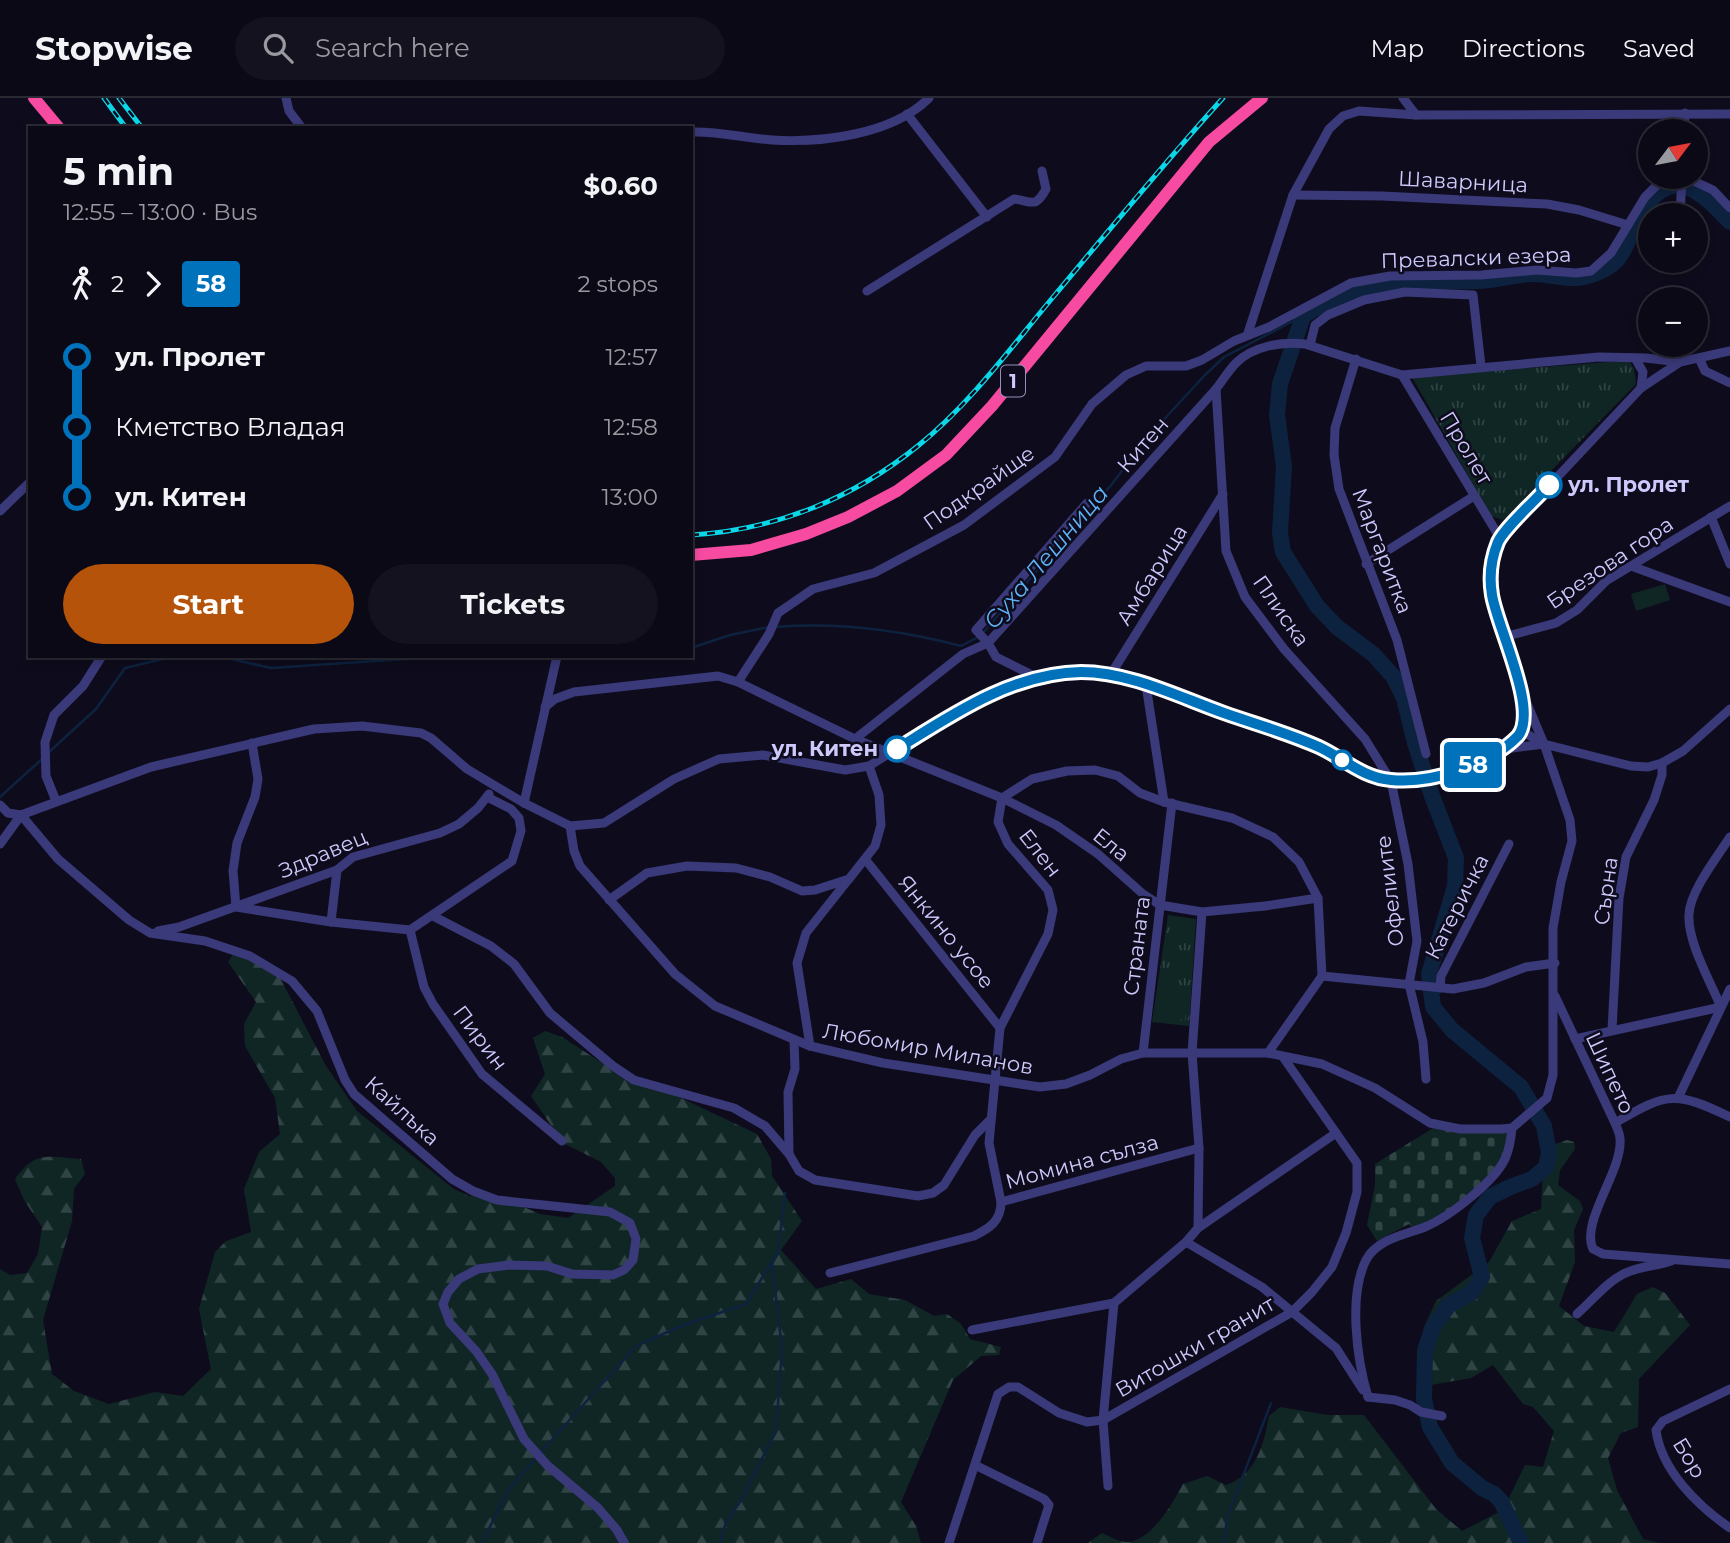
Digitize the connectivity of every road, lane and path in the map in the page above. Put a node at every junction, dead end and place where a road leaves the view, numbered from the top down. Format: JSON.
{"nodes":[{"id":1,"x":34,"y":98,"type":"edge"},
{"id":2,"x":286,"y":98,"type":"edge"},
{"id":3,"x":929,"y":98,"type":"edge"},
{"id":4,"x":1262,"y":98,"type":"edge"},
{"id":5,"x":1403,"y":98,"type":"edge"},
{"id":6,"x":1685,"y":113,"type":"junction"},
{"id":7,"x":907,"y":114,"type":"junction"},
{"id":8,"x":1730,"y":114,"type":"edge"},
{"id":9,"x":1416,"y":115,"type":"junction"},
{"id":10,"x":1685,"y":119,"type":"edge"},
{"id":11,"x":57,"y":126,"type":"edge"},
{"id":12,"x":300,"y":126,"type":"edge"},
{"id":13,"x":693,"y":132,"type":"edge"},
{"id":14,"x":1042,"y":171,"type":"dead end"},
{"id":15,"x":1708,"y":188,"type":"edge"},
{"id":16,"x":1653,"y":189,"type":"edge"},
{"id":17,"x":1293,"y":195,"type":"junction"},
{"id":18,"x":1730,"y":208,"type":"edge"},
{"id":19,"x":987,"y":217,"type":"junction"},
{"id":20,"x":1628,"y":225,"type":"junction"},
{"id":21,"x":867,"y":291,"type":"dead end"},
{"id":22,"x":1248,"y":333,"type":"junction"},
{"id":23,"x":1234,"y":344,"type":"junction"},
{"id":24,"x":1307,"y":345,"type":"junction"},
{"id":25,"x":1730,"y":351,"type":"edge"},
{"id":26,"x":1635,"y":358,"type":"junction"},
{"id":27,"x":1699,"y":358,"type":"junction"},
{"id":28,"x":1238,"y":359,"type":"junction"},
{"id":29,"x":1356,"y":359,"type":"junction"},
{"id":30,"x":1680,"y":362,"type":"junction"},
{"id":31,"x":1482,"y":366,"type":"junction"},
{"id":32,"x":1402,"y":375,"type":"junction"},
{"id":33,"x":1730,"y":383,"type":"edge"},
{"id":34,"x":1641,"y":388,"type":"junction"},
{"id":35,"x":1216,"y":389,"type":"junction"},
{"id":36,"x":28,"y":484,"type":"edge"},
{"id":37,"x":1223,"y":494,"type":"junction"},
{"id":38,"x":1474,"y":496,"type":"junction"},
{"id":39,"x":1087,"y":503,"type":"dead end"},
{"id":40,"x":1730,"y":506,"type":"edge"},
{"id":41,"x":0,"y":511,"type":"edge"},
{"id":42,"x":1711,"y":517,"type":"junction"},
{"id":43,"x":1500,"y":538,"type":"junction"},
{"id":44,"x":693,"y":555,"type":"edge"},
{"id":45,"x":1366,"y":564,"type":"junction"},
{"id":46,"x":1730,"y":564,"type":"edge"},
{"id":47,"x":1631,"y":566,"type":"junction"},
{"id":48,"x":1730,"y":602,"type":"edge"},
{"id":49,"x":1504,"y":637,"type":"junction"},
{"id":50,"x":988,"y":643,"type":"junction"},
{"id":51,"x":101,"y":658,"type":"edge"},
{"id":52,"x":557,"y":658,"type":"edge"},
{"id":53,"x":1111,"y":674,"type":"junction"},
{"id":54,"x":1040,"y":679,"type":"junction"},
{"id":55,"x":738,"y":682,"type":"junction"},
{"id":56,"x":1146,"y":685,"type":"junction"},
{"id":57,"x":1520,"y":686,"type":"junction"},
{"id":58,"x":545,"y":707,"type":"junction"},
{"id":59,"x":1730,"y":709,"type":"edge"},
{"id":60,"x":1522,"y":731,"type":"junction"},
{"id":61,"x":855,"y":739,"type":"junction"},
{"id":62,"x":253,"y":743,"type":"junction"},
{"id":63,"x":1544,"y":744,"type":"junction"},
{"id":64,"x":1502,"y":750,"type":"junction"},
{"id":65,"x":892,"y":753,"type":"junction"},
{"id":66,"x":1426,"y":754,"type":"dead end"},
{"id":67,"x":1662,"y":763,"type":"junction"},
{"id":68,"x":869,"y":766,"type":"junction"},
{"id":69,"x":1391,"y":780,"type":"junction"},
{"id":70,"x":494,"y":785,"type":"junction"},
{"id":71,"x":487,"y":797,"type":"junction"},
{"id":72,"x":1002,"y":798,"type":"junction"},
{"id":73,"x":56,"y":801,"type":"junction"},
{"id":74,"x":1168,"y":802,"type":"junction"},
{"id":75,"x":524,"y":803,"type":"junction"},
{"id":76,"x":0,"y":806,"type":"edge"},
{"id":77,"x":22,"y":815,"type":"junction"},
{"id":78,"x":570,"y":826,"type":"junction"},
{"id":79,"x":1730,"y":836,"type":"edge"},
{"id":80,"x":0,"y":844,"type":"edge"},
{"id":81,"x":1509,"y":844,"type":"dead end"},
{"id":82,"x":865,"y":859,"type":"junction"},
{"id":83,"x":337,"y":870,"type":"junction"},
{"id":84,"x":849,"y":879,"type":"junction"},
{"id":85,"x":1318,"y":898,"type":"junction"},
{"id":86,"x":609,"y":900,"type":"junction"},
{"id":87,"x":1160,"y":905,"type":"junction"},
{"id":88,"x":236,"y":907,"type":"junction"},
{"id":89,"x":1202,"y":912,"type":"junction"},
{"id":90,"x":433,"y":916,"type":"junction"},
{"id":91,"x":331,"y":922,"type":"junction"},
{"id":92,"x":410,"y":930,"type":"junction"},
{"id":93,"x":150,"y":933,"type":"junction"},
{"id":94,"x":1555,"y":963,"type":"junction"},
{"id":95,"x":1322,"y":976,"type":"junction"},
{"id":96,"x":1414,"y":984,"type":"junction"},
{"id":97,"x":1440,"y":988,"type":"junction"},
{"id":98,"x":1730,"y":989,"type":"edge"},
{"id":99,"x":1554,"y":994,"type":"junction"},
{"id":100,"x":1721,"y":1007,"type":"junction"},
{"id":101,"x":1000,"y":1028,"type":"junction"},
{"id":102,"x":1612,"y":1030,"type":"junction"},
{"id":103,"x":1575,"y":1039,"type":"junction"},
{"id":104,"x":794,"y":1040,"type":"junction"},
{"id":105,"x":810,"y":1046,"type":"junction"},
{"id":106,"x":1143,"y":1053,"type":"junction"},
{"id":107,"x":1192,"y":1053,"type":"junction"},
{"id":108,"x":1268,"y":1053,"type":"junction"},
{"id":109,"x":1283,"y":1057,"type":"junction"},
{"id":110,"x":995,"y":1079,"type":"junction"},
{"id":111,"x":1426,"y":1079,"type":"dead end"},
{"id":112,"x":1678,"y":1098,"type":"junction"},
{"id":113,"x":1730,"y":1117,"type":"edge"},
{"id":114,"x":991,"y":1119,"type":"junction"},
{"id":115,"x":1615,"y":1123,"type":"junction"},
{"id":116,"x":1512,"y":1128,"type":"junction"},
{"id":117,"x":1336,"y":1133,"type":"junction"},
{"id":118,"x":562,"y":1142,"type":"dead end"},
{"id":119,"x":1199,"y":1148,"type":"junction"},
{"id":120,"x":789,"y":1154,"type":"junction"},
{"id":121,"x":1001,"y":1202,"type":"junction"},
{"id":122,"x":1198,"y":1228,"type":"junction"},
{"id":123,"x":1186,"y":1242,"type":"junction"},
{"id":124,"x":1676,"y":1259,"type":"junction"},
{"id":125,"x":1730,"y":1264,"type":"edge"},
{"id":126,"x":830,"y":1273,"type":"dead end"},
{"id":127,"x":1114,"y":1303,"type":"junction"},
{"id":128,"x":1292,"y":1312,"type":"junction"},
{"id":129,"x":1577,"y":1314,"type":"dead end"},
{"id":130,"x":972,"y":1330,"type":"dead end"},
{"id":131,"x":1730,"y":1389,"type":"edge"},
{"id":132,"x":1368,"y":1397,"type":"junction"},
{"id":133,"x":1442,"y":1416,"type":"dead end"},
{"id":134,"x":1103,"y":1420,"type":"junction"},
{"id":135,"x":975,"y":1465,"type":"junction"},
{"id":136,"x":1108,"y":1486,"type":"dead end"},
{"id":137,"x":1730,"y":1528,"type":"edge"},
{"id":138,"x":624,"y":1543,"type":"edge"},
{"id":139,"x":950,"y":1543,"type":"edge"},
{"id":140,"x":1037,"y":1543,"type":"edge"}],
"edges":[{"from":1,"to":11,"type":"highway"},
{"from":2,"to":12,"type":"street"},
{"from":3,"to":7,"type":"street"},
{"from":4,"to":44,"type":"highway","number":"1"},
{"from":5,"to":9,"type":"street"},
{"from":6,"to":8,"type":"street"},
{"from":6,"to":9,"type":"street"},
{"from":6,"to":10,"type":"street"},
{"from":7,"to":13,"type":"street"},
{"from":7,"to":19,"type":"street"},
{"from":9,"to":17,"type":"street"},
{"from":14,"to":19,"type":"street"},
{"from":15,"to":18,"type":"street"},
{"from":16,"to":20,"type":"street","name":"Превалски езера"},
{"from":17,"to":20,"type":"street","name":"Шаварница"},
{"from":17,"to":22,"type":"street"},
{"from":19,"to":21,"type":"street"},
{"from":20,"to":22,"type":"street","name":"Превалски езера"},
{"from":22,"to":23,"type":"street","name":"Подкрайще"},
{"from":23,"to":28,"type":"street"},
{"from":23,"to":55,"type":"street","name":"Подкрайще"},
{"from":24,"to":28,"type":"street"},
{"from":24,"to":29,"type":"street"},
{"from":24,"to":31,"type":"street"},
{"from":25,"to":27,"type":"street"},
{"from":26,"to":30,"type":"street"},
{"from":26,"to":31,"type":"street"},
{"from":26,"to":34,"type":"street"},
{"from":27,"to":30,"type":"street"},
{"from":27,"to":33,"type":"street"},
{"from":28,"to":35,"type":"street","name":"Китен"},
{"from":29,"to":32,"type":"street"},
{"from":29,"to":45,"type":"street","name":"Маргаритка"},
{"from":30,"to":34,"type":"street"},
{"from":31,"to":32,"type":"street"},
{"from":32,"to":38,"type":"street","name":"Пролет"},
{"from":34,"to":43,"type":"street"},
{"from":35,"to":37,"type":"street","name":"Плиска"},
{"from":35,"to":50,"type":"street","name":"Китен"},
{"from":36,"to":41,"type":"street"},
{"from":37,"to":53,"type":"street","name":"Амбарица"},
{"from":37,"to":69,"type":"street","name":"Плиска"},
{"from":38,"to":43,"type":"street","name":"Пролет"},
{"from":38,"to":45,"type":"street"},
{"from":39,"to":50,"type":"street"},
{"from":40,"to":42,"type":"street","name":"Брезова гора"},
{"from":42,"to":46,"type":"street"},
{"from":42,"to":47,"type":"street","name":"Брезова гора"},
{"from":43,"to":49,"type":"street"},
{"from":45,"to":66,"type":"street","name":"Маргаритка"},
{"from":47,"to":48,"type":"street"},
{"from":47,"to":49,"type":"street","name":"Брезова гора"},
{"from":49,"to":57,"type":"street"},
{"from":50,"to":54,"type":"street"},
{"from":50,"to":61,"type":"street","name":"Китен"},
{"from":51,"to":73,"type":"street"},
{"from":52,"to":58,"type":"street"},
{"from":53,"to":54,"type":"street"},
{"from":53,"to":56,"type":"street"},
{"from":54,"to":65,"type":"street"},
{"from":55,"to":58,"type":"street"},
{"from":55,"to":61,"type":"street"},
{"from":56,"to":69,"type":"street"},
{"from":56,"to":74,"type":"street","name":"Страната"},
{"from":57,"to":60,"type":"street"},
{"from":57,"to":63,"type":"street"},
{"from":58,"to":75,"type":"street"},
{"from":59,"to":67,"type":"street"},
{"from":60,"to":63,"type":"street"},
{"from":60,"to":64,"type":"street"},
{"from":61,"to":65,"type":"street"},
{"from":62,"to":70,"type":"street"},
{"from":62,"to":73,"type":"street"},
{"from":62,"to":88,"type":"street"},
{"from":63,"to":64,"type":"street"},
{"from":63,"to":67,"type":"street"},
{"from":63,"to":94,"type":"street"},
{"from":64,"to":69,"type":"street"},
{"from":65,"to":68,"type":"street"},
{"from":65,"to":72,"type":"street","name":"Ела"},
{"from":67,"to":102,"type":"street","name":"Сърна"},
{"from":68,"to":78,"type":"street"},
{"from":68,"to":82,"type":"street"},
{"from":69,"to":96,"type":"street","name":"Офелиите"},
{"from":70,"to":71,"type":"street","name":"Здравец"},
{"from":70,"to":75,"type":"street"},
{"from":71,"to":83,"type":"street","name":"Здравец"},
{"from":71,"to":90,"type":"street"},
{"from":72,"to":74,"type":"street"},
{"from":72,"to":87,"type":"street","name":"Ела"},
{"from":72,"to":101,"type":"street","name":"Елен"},
{"from":73,"to":77,"type":"street"},
{"from":74,"to":85,"type":"street"},
{"from":74,"to":87,"type":"street","name":"Страната"},
{"from":75,"to":78,"type":"street"},
{"from":76,"to":77,"type":"street"},
{"from":77,"to":80,"type":"street"},
{"from":77,"to":93,"type":"street","name":"Кайлъка"},
{"from":78,"to":86,"type":"street","name":"Любомир Миланов"},
{"from":79,"to":100,"type":"street"},
{"from":81,"to":97,"type":"street","name":"Катеричка"},
{"from":82,"to":84,"type":"street"},
{"from":82,"to":101,"type":"street","name":"Янкино усое"},
{"from":83,"to":88,"type":"street","name":"Здравец"},
{"from":83,"to":91,"type":"street"},
{"from":84,"to":86,"type":"street"},
{"from":84,"to":105,"type":"street"},
{"from":85,"to":89,"type":"street","name":"Ела"},
{"from":85,"to":95,"type":"street"},
{"from":86,"to":104,"type":"street","name":"Любомир Миланов"},
{"from":87,"to":89,"type":"street","name":"Ела"},
{"from":87,"to":106,"type":"street","name":"Страната"},
{"from":88,"to":91,"type":"street"},
{"from":88,"to":93,"type":"street","name":"Здравец"},
{"from":89,"to":107,"type":"street"},
{"from":90,"to":92,"type":"street"},
{"from":90,"to":120,"type":"street"},
{"from":91,"to":92,"type":"street"},
{"from":92,"to":118,"type":"street","name":"Пирин"},
{"from":93,"to":138,"type":"street","name":"Кайлъка"},
{"from":94,"to":97,"type":"street"},
{"from":94,"to":99,"type":"street"},
{"from":95,"to":96,"type":"street"},
{"from":95,"to":108,"type":"street"},
{"from":96,"to":97,"type":"street"},
{"from":96,"to":111,"type":"street","name":"Офелиите"},
{"from":98,"to":100,"type":"street"},
{"from":99,"to":103,"type":"street","name":"Шипето"},
{"from":99,"to":116,"type":"street"},
{"from":100,"to":102,"type":"street"},
{"from":100,"to":112,"type":"street"},
{"from":101,"to":110,"type":"street","name":"Елен"},
{"from":102,"to":103,"type":"street"},
{"from":103,"to":115,"type":"street","name":"Шипето"},
{"from":104,"to":105,"type":"street","name":"Любомир Миланов"},
{"from":104,"to":120,"type":"street"},
{"from":105,"to":110,"type":"street","name":"Любомир Миланов"},
{"from":106,"to":107,"type":"street","name":"Любомир Миланов"},
{"from":106,"to":110,"type":"street","name":"Любомир Миланов"},
{"from":107,"to":108,"type":"street","name":"Любомир Миланов"},
{"from":107,"to":119,"type":"street"},
{"from":108,"to":109,"type":"street","name":"Любомир Миланов"},
{"from":109,"to":116,"type":"street","name":"Любомир Миланов"},
{"from":109,"to":117,"type":"street","name":"Витошки гранит"},
{"from":110,"to":114,"type":"street","name":"Елен"},
{"from":112,"to":113,"type":"street"},
{"from":112,"to":115,"type":"street"},
{"from":114,"to":120,"type":"street"},
{"from":114,"to":121,"type":"street","name":"Елен"},
{"from":115,"to":124,"type":"street","name":"Шипето"},
{"from":116,"to":132,"type":"street"},
{"from":117,"to":122,"type":"street"},
{"from":117,"to":128,"type":"street","name":"Витошки гранит"},
{"from":119,"to":121,"type":"street","name":"Момина сълза"},
{"from":119,"to":122,"type":"street"},
{"from":121,"to":126,"type":"street","name":"Момина сълза"},
{"from":122,"to":123,"type":"street"},
{"from":123,"to":127,"type":"street"},
{"from":123,"to":128,"type":"street"},
{"from":124,"to":125,"type":"street"},
{"from":124,"to":129,"type":"street"},
{"from":127,"to":130,"type":"street"},
{"from":127,"to":134,"type":"street"},
{"from":128,"to":132,"type":"street"},
{"from":128,"to":134,"type":"street","name":"Витошки гранит"},
{"from":131,"to":137,"type":"street","name":"Бор"},
{"from":132,"to":133,"type":"street"},
{"from":134,"to":135,"type":"street","name":"Витошки гранит"},
{"from":134,"to":136,"type":"street"},
{"from":135,"to":139,"type":"street","name":"Витошки гранит"},
{"from":135,"to":140,"type":"street"}]}
